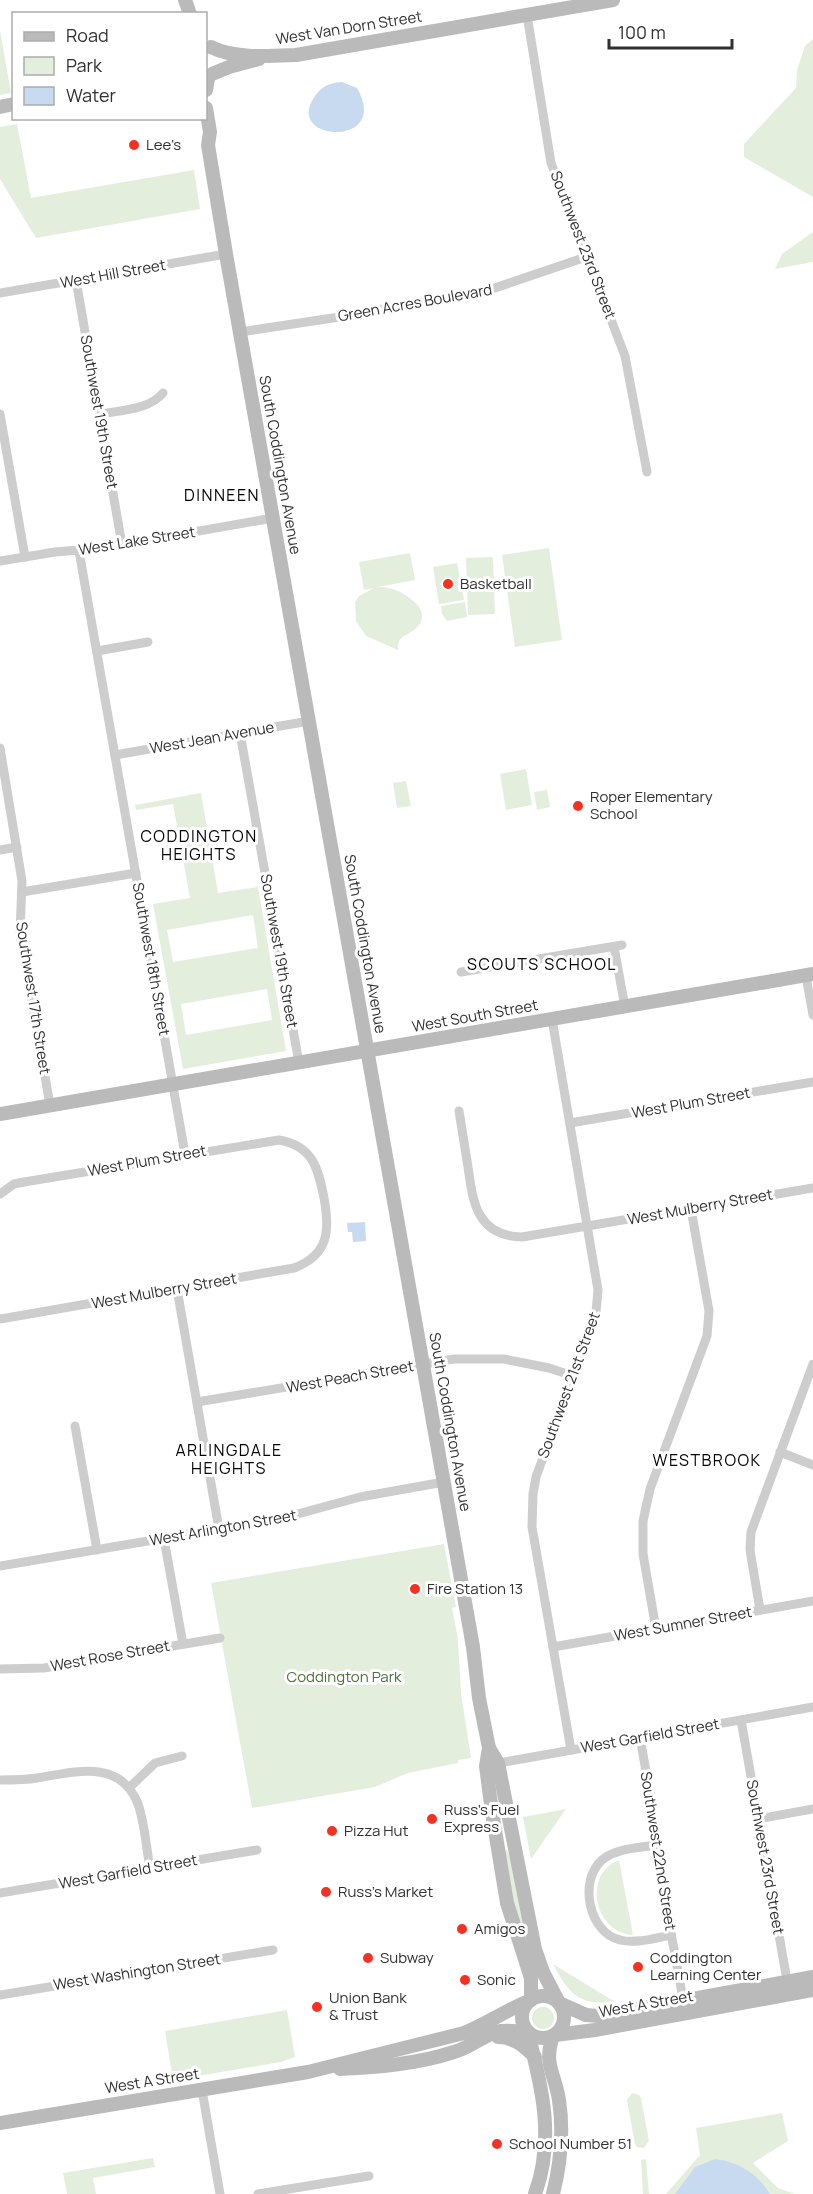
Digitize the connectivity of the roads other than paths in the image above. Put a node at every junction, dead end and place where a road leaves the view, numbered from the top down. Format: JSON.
{"nodes":[{"id":1,"x":613,"y":0,"type":"edge"},
{"id":2,"x":526,"y":15,"type":"junction"},
{"id":3,"x":208,"y":45,"type":"edge"},
{"id":4,"x":267,"y":56,"type":"junction"},
{"id":5,"x":208,"y":81,"type":"edge"},
{"id":6,"x":207,"y":114,"type":"edge"},
{"id":7,"x":198,"y":120,"type":"edge"},
{"id":8,"x":208,"y":145,"type":"junction"},
{"id":9,"x":226,"y":254,"type":"junction"},
{"id":10,"x":586,"y":257,"type":"junction"},
{"id":11,"x":76,"y":280,"type":"junction"},
{"id":12,"x":0,"y":293,"type":"edge"},
{"id":13,"x":240,"y":332,"type":"junction"},
{"id":14,"x":164,"y":393,"type":"dead end"},
{"id":15,"x":0,"y":414,"type":"edge"},
{"id":16,"x":99,"y":414,"type":"junction"},
{"id":17,"x":647,"y":472,"type":"dead end"},
{"id":18,"x":273,"y":518,"type":"junction"},
{"id":19,"x":122,"y":545,"type":"junction"},
{"id":20,"x":79,"y":550,"type":"junction"},
{"id":21,"x":25,"y":557,"type":"junction"},
{"id":22,"x":0,"y":561,"type":"edge"},
{"id":23,"x":148,"y":642,"type":"dead end"},
{"id":24,"x":97,"y":651,"type":"junction"},
{"id":25,"x":309,"y":721,"type":"junction"},
{"id":26,"x":240,"y":733,"type":"junction"},
{"id":27,"x":0,"y":748,"type":"edge"},
{"id":28,"x":115,"y":755,"type":"junction"},
{"id":29,"x":17,"y":847,"type":"junction"},
{"id":30,"x":0,"y":850,"type":"edge"},
{"id":31,"x":136,"y":873,"type":"junction"},
{"id":32,"x":22,"y":892,"type":"junction"},
{"id":33,"x":461,"y":972,"type":"dead end"},
{"id":34,"x":810,"y":975,"type":"edge"},
{"id":35,"x":625,"y":1007,"type":"junction"},
{"id":36,"x":813,"y":1015,"type":"edge"},
{"id":37,"x":552,"y":1019,"type":"junction"},
{"id":38,"x":368,"y":1051,"type":"junction"},
{"id":39,"x":299,"y":1063,"type":"junction"},
{"id":40,"x":813,"y":1082,"type":"edge"},
{"id":41,"x":173,"y":1084,"type":"junction"},
{"id":42,"x":50,"y":1105,"type":"junction"},
{"id":43,"x":459,"y":1111,"type":"dead end"},
{"id":44,"x":0,"y":1114,"type":"edge"},
{"id":45,"x":570,"y":1123,"type":"junction"},
{"id":46,"x":185,"y":1154,"type":"junction"},
{"id":47,"x":813,"y":1188,"type":"edge"},
{"id":48,"x":0,"y":1194,"type":"edge"},
{"id":49,"x":691,"y":1209,"type":"junction"},
{"id":50,"x":588,"y":1226,"type":"junction"},
{"id":51,"x":321,"y":1248,"type":"joint"},
{"id":52,"x":177,"y":1289,"type":"junction"},
{"id":53,"x":0,"y":1318,"type":"edge"},
{"id":54,"x":423,"y":1364,"type":"junction"},
{"id":55,"x":813,"y":1364,"type":"edge"},
{"id":56,"x":573,"y":1376,"type":"junction"},
{"id":57,"x":197,"y":1402,"type":"junction"},
{"id":58,"x":75,"y":1426,"type":"dead end"},
{"id":59,"x":780,"y":1452,"type":"junction"},
{"id":60,"x":813,"y":1465,"type":"edge"},
{"id":61,"x":444,"y":1482,"type":"junction"},
{"id":62,"x":219,"y":1529,"type":"junction"},
{"id":63,"x":164,"y":1539,"type":"junction"},
{"id":64,"x":97,"y":1550,"type":"junction"},
{"id":65,"x":0,"y":1566,"type":"edge"},
{"id":66,"x":813,"y":1601,"type":"edge"},
{"id":67,"x":760,"y":1610,"type":"junction"},
{"id":68,"x":656,"y":1629,"type":"junction"},
{"id":69,"x":220,"y":1638,"type":"dead end"},
{"id":70,"x":183,"y":1644,"type":"junction"},
{"id":71,"x":553,"y":1647,"type":"junction"},
{"id":72,"x":0,"y":1669,"type":"edge"},
{"id":73,"x":813,"y":1707,"type":"edge"},
{"id":74,"x":741,"y":1720,"type":"junction"},
{"id":75,"x":640,"y":1738,"type":"junction"},
{"id":76,"x":571,"y":1750,"type":"junction"},
{"id":77,"x":182,"y":1756,"type":"dead end"},
{"id":78,"x":492,"y":1764,"type":"junction"},
{"id":79,"x":0,"y":1780,"type":"edge"},
{"id":80,"x":129,"y":1788,"type":"junction"},
{"id":81,"x":813,"y":1809,"type":"edge"},
{"id":82,"x":758,"y":1819,"type":"junction"},
{"id":83,"x":655,"y":1845,"type":"junction"},
{"id":84,"x":257,"y":1850,"type":"dead end"},
{"id":85,"x":150,"y":1868,"type":"junction"},
{"id":86,"x":0,"y":1893,"type":"edge"},
{"id":87,"x":671,"y":1935,"type":"junction"},
{"id":88,"x":273,"y":1950,"type":"dead end"},
{"id":89,"x":523,"y":1956,"type":"junction"},
{"id":90,"x":813,"y":1977,"type":"edge"},
{"id":91,"x":788,"y":1988,"type":"junction"},
{"id":92,"x":813,"y":1990,"type":"edge"},
{"id":93,"x":0,"y":1995,"type":"edge"},
{"id":94,"x":682,"y":1999,"type":"junction"},
{"id":95,"x":530,"y":2000,"type":"junction"},
{"id":96,"x":558,"y":2002,"type":"junction"},
{"id":97,"x":512,"y":2008,"type":"junction"},
{"id":98,"x":483,"y":2025,"type":"junction"},
{"id":99,"x":528,"y":2033,"type":"junction"},
{"id":100,"x":575,"y":2034,"type":"junction"},
{"id":101,"x":554,"y":2035,"type":"junction"},
{"id":102,"x":480,"y":2041,"type":"junction"},
{"id":103,"x":535,"y":2057,"type":"junction"},
{"id":104,"x":415,"y":2062,"type":"junction"},
{"id":105,"x":308,"y":2072,"type":"junction"},
{"id":106,"x":202,"y":2090,"type":"junction"},
{"id":107,"x":557,"y":2090,"type":"junction"},
{"id":108,"x":0,"y":2123,"type":"edge"},
{"id":109,"x":369,"y":2176,"type":"dead end"},
{"id":110,"x":220,"y":2194,"type":"edge"},
{"id":111,"x":258,"y":2194,"type":"edge"},
{"id":112,"x":535,"y":2194,"type":"edge"},
{"id":113,"x":552,"y":2194,"type":"edge"}],
"edges":[{"from":1,"to":2,"type":"main road","name":"West Van Dorn Street"},
{"from":2,"to":4,"type":"main road","name":"West Van Dorn Street"},
{"from":2,"to":10,"type":"street","name":"Southwest 23rd Street"},
{"from":3,"to":4,"type":"main road","name":"West Van Dorn Street"},
{"from":3,"to":5,"type":"main road"},
{"from":4,"to":5,"type":"main road","name":"West Van Dorn Street"},
{"from":6,"to":8,"type":"main road","name":"South Coddington Avenue"},
{"from":7,"to":8,"type":"main road","name":"South Coddington Avenue"},
{"from":8,"to":9,"type":"main road","name":"South Coddington Avenue"},
{"from":9,"to":11,"type":"street","name":"West Hill Street"},
{"from":9,"to":13,"type":"main road","name":"South Coddington Avenue"},
{"from":10,"to":13,"type":"street","name":"Green Acres Boulevard"},
{"from":10,"to":17,"type":"street","name":"Southwest 23rd Street"},
{"from":11,"to":12,"type":"street","name":"West Hill Street"},
{"from":11,"to":16,"type":"street","name":"Southwest 19th Street"},
{"from":13,"to":18,"type":"main road","name":"South Coddington Avenue"},
{"from":14,"to":16,"type":"street"},
{"from":15,"to":21,"type":"street"},
{"from":16,"to":19,"type":"street","name":"Southwest 19th Street"},
{"from":18,"to":19,"type":"street","name":"West Lake Street"},
{"from":18,"to":25,"type":"main road","name":"South Coddington Avenue"},
{"from":19,"to":20,"type":"street","name":"West Lake Street"},
{"from":20,"to":21,"type":"street","name":"West Lake Street"},
{"from":20,"to":24,"type":"street","name":"Southwest 18th Street"},
{"from":21,"to":22,"type":"street","name":"West Lake Street"},
{"from":23,"to":24,"type":"street"},
{"from":24,"to":28,"type":"street","name":"Southwest 18th Street"},
{"from":25,"to":26,"type":"street","name":"West Jean Avenue"},
{"from":25,"to":38,"type":"main road","name":"South Coddington Avenue"},
{"from":26,"to":28,"type":"street","name":"West Jean Avenue"},
{"from":26,"to":39,"type":"street","name":"Southwest 19th Street"},
{"from":27,"to":29,"type":"street","name":"Southwest 17th Street"},
{"from":28,"to":31,"type":"street","name":"Southwest 18th Street"},
{"from":29,"to":30,"type":"street"},
{"from":29,"to":32,"type":"street","name":"Southwest 17th Street"},
{"from":31,"to":32,"type":"street"},
{"from":31,"to":41,"type":"street","name":"Southwest 18th Street"},
{"from":32,"to":42,"type":"street","name":"Southwest 17th Street"},
{"from":33,"to":35,"type":"street"},
{"from":34,"to":35,"type":"main road","name":"West South Street"},
{"from":34,"to":36,"type":"street"},
{"from":35,"to":37,"type":"main road","name":"West South Street"},
{"from":37,"to":38,"type":"main road","name":"West South Street"},
{"from":37,"to":45,"type":"street","name":"Southwest 21st Street"},
{"from":38,"to":39,"type":"main road","name":"West South Street"},
{"from":38,"to":54,"type":"main road","name":"South Coddington Avenue"},
{"from":39,"to":41,"type":"main road","name":"West South Street"},
{"from":40,"to":45,"type":"street","name":"West Plum Street"},
{"from":41,"to":42,"type":"main road","name":"West South Street"},
{"from":41,"to":46,"type":"street","name":"Southwest 18th Street"},
{"from":42,"to":44,"type":"main road","name":"West South Street"},
{"from":43,"to":50,"type":"street","name":"West Mulberry Street"},
{"from":45,"to":50,"type":"street","name":"Southwest 21st Street"},
{"from":46,"to":48,"type":"street","name":"West Plum Street"},
{"from":46,"to":51,"type":"street","name":"West Plum Street"},
{"from":47,"to":49,"type":"street","name":"West Mulberry Street"},
{"from":49,"to":50,"type":"street","name":"West Mulberry Street"},
{"from":49,"to":68,"type":"street"},
{"from":50,"to":56,"type":"street","name":"Southwest 21st Street"},
{"from":51,"to":52,"type":"street","name":"West Mulberry Street"},
{"from":52,"to":53,"type":"street","name":"West Mulberry Street"},
{"from":52,"to":57,"type":"street"},
{"from":54,"to":56,"type":"street","name":"West Peach Street"},
{"from":54,"to":57,"type":"street","name":"West Peach Street"},
{"from":54,"to":61,"type":"main road","name":"South Coddington Avenue"},
{"from":55,"to":59,"type":"street"},
{"from":56,"to":71,"type":"street","name":"Southwest 21st Street"},
{"from":57,"to":62,"type":"street"},
{"from":58,"to":64,"type":"street"},
{"from":59,"to":60,"type":"street"},
{"from":59,"to":67,"type":"street"},
{"from":61,"to":62,"type":"street","name":"West Arlington Street"},
{"from":61,"to":78,"type":"main road","name":"South Coddington Avenue"},
{"from":62,"to":63,"type":"street","name":"West Arlington Street"},
{"from":63,"to":64,"type":"street","name":"West Arlington Street"},
{"from":63,"to":70,"type":"street"},
{"from":64,"to":65,"type":"street","name":"West Arlington Street"},
{"from":66,"to":67,"type":"street","name":"West Sumner Street"},
{"from":67,"to":68,"type":"street","name":"West Sumner Street"},
{"from":68,"to":71,"type":"street","name":"West Sumner Street"},
{"from":69,"to":70,"type":"street","name":"West Rose Street"},
{"from":70,"to":72,"type":"street","name":"West Rose Street"},
{"from":71,"to":76,"type":"street","name":"Southwest 21st Street"},
{"from":73,"to":74,"type":"street","name":"West Garfield Street"},
{"from":74,"to":75,"type":"street","name":"West Garfield Street"},
{"from":74,"to":82,"type":"street","name":"Southwest 23rd Street"},
{"from":75,"to":76,"type":"street","name":"West Garfield Street"},
{"from":75,"to":83,"type":"street","name":"Southwest 22nd Street"},
{"from":76,"to":78,"type":"street","name":"West Garfield Street"},
{"from":77,"to":80,"type":"street"},
{"from":78,"to":89,"type":"main road","name":"South Coddington Avenue"},
{"from":78,"to":96,"type":"main road","name":"South Coddington Avenue"},
{"from":79,"to":80,"type":"street"},
{"from":80,"to":85,"type":"street"},
{"from":81,"to":82,"type":"street"},
{"from":82,"to":91,"type":"street","name":"Southwest 23rd Street"},
{"from":83,"to":87,"type":"street","name":"Southwest 22nd Street"},
{"from":83,"to":87,"type":"street"},
{"from":84,"to":85,"type":"street","name":"West Garfield Street"},
{"from":85,"to":86,"type":"street","name":"West Garfield Street"},
{"from":87,"to":94,"type":"street","name":"Southwest 22nd Street"},
{"from":88,"to":93,"type":"street","name":"West Washington Street"},
{"from":89,"to":95,"type":"main road","name":"South Coddington Avenue"},
{"from":89,"to":97,"type":"main road"},
{"from":90,"to":91,"type":"main road","name":"West A Street"},
{"from":91,"to":92,"type":"main road","name":"West A Street"},
{"from":91,"to":94,"type":"main road","name":"West A Street"},
{"from":91,"to":100,"type":"main road","name":"West A Street"},
{"from":94,"to":96,"type":"main road","name":"West A Street"},
{"from":95,"to":96,"type":"main road"},
{"from":95,"to":97,"type":"main road"},
{"from":95,"to":99,"type":"main road"},
{"from":96,"to":101,"type":"main road"},
{"from":97,"to":98,"type":"main road"},
{"from":98,"to":104,"type":"main road"},
{"from":98,"to":105,"type":"main road"},
{"from":99,"to":101,"type":"main road"},
{"from":99,"to":102,"type":"main road","name":"West A Street"},
{"from":99,"to":103,"type":"main road"},
{"from":100,"to":101,"type":"main road","name":"West A Street"},
{"from":100,"to":107,"type":"main road"},
{"from":101,"to":107,"type":"main road"},
{"from":102,"to":103,"type":"main road"},
{"from":102,"to":104,"type":"main road","name":"West A Street"},
{"from":103,"to":112,"type":"main road"},
{"from":104,"to":105,"type":"main road","name":"West A Street"},
{"from":105,"to":106,"type":"main road","name":"West A Street"},
{"from":106,"to":108,"type":"main road","name":"West A Street"},
{"from":106,"to":110,"type":"street"},
{"from":107,"to":113,"type":"main road"},
{"from":109,"to":111,"type":"street"}]}
